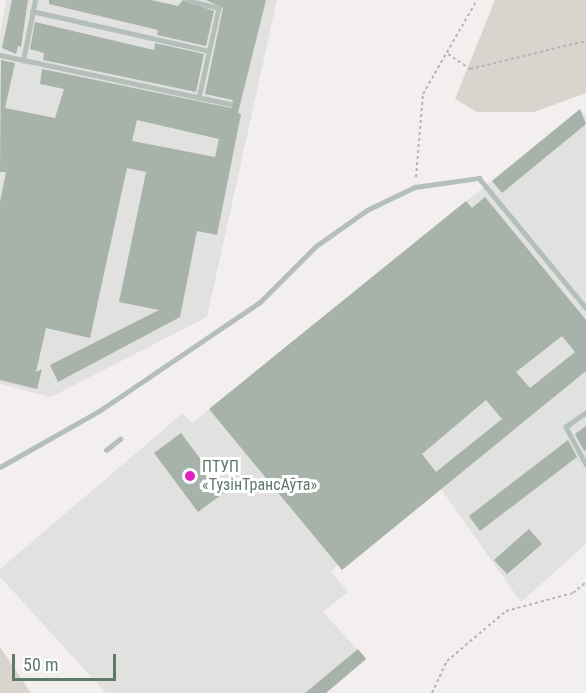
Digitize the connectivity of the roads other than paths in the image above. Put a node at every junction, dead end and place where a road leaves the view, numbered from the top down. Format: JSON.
{"nodes":[{"id":1,"x":35,"y":0,"type":"edge"},
{"id":2,"x":187,"y":0,"type":"edge"},
{"id":3,"x":33,"y":10,"type":"junction"},
{"id":4,"x":209,"y":51,"type":"junction"},
{"id":5,"x":0,"y":56,"type":"edge"},
{"id":6,"x":23,"y":61,"type":"junction"},
{"id":7,"x":199,"y":98,"type":"junction"},
{"id":8,"x":230,"y":104,"type":"dead end"},
{"id":9,"x":586,"y":308,"type":"edge"},
{"id":10,"x":586,"y":413,"type":"edge"},
{"id":11,"x":120,"y":440,"type":"dead end"},
{"id":12,"x":106,"y":450,"type":"dead end"},
{"id":13,"x":586,"y":464,"type":"edge"},
{"id":14,"x":0,"y":467,"type":"edge"}],
"edges":[{"from":1,"to":3,"type":"lane"},
{"from":2,"to":4,"type":"lane"},
{"from":3,"to":4,"type":"lane"},
{"from":3,"to":6,"type":"lane"},
{"from":4,"to":7,"type":"lane"},
{"from":5,"to":6,"type":"lane"},
{"from":6,"to":7,"type":"lane"},
{"from":7,"to":8,"type":"lane"},
{"from":9,"to":14,"type":"lane"},
{"from":10,"to":13,"type":"lane"},
{"from":11,"to":12,"type":"lane"}]}
